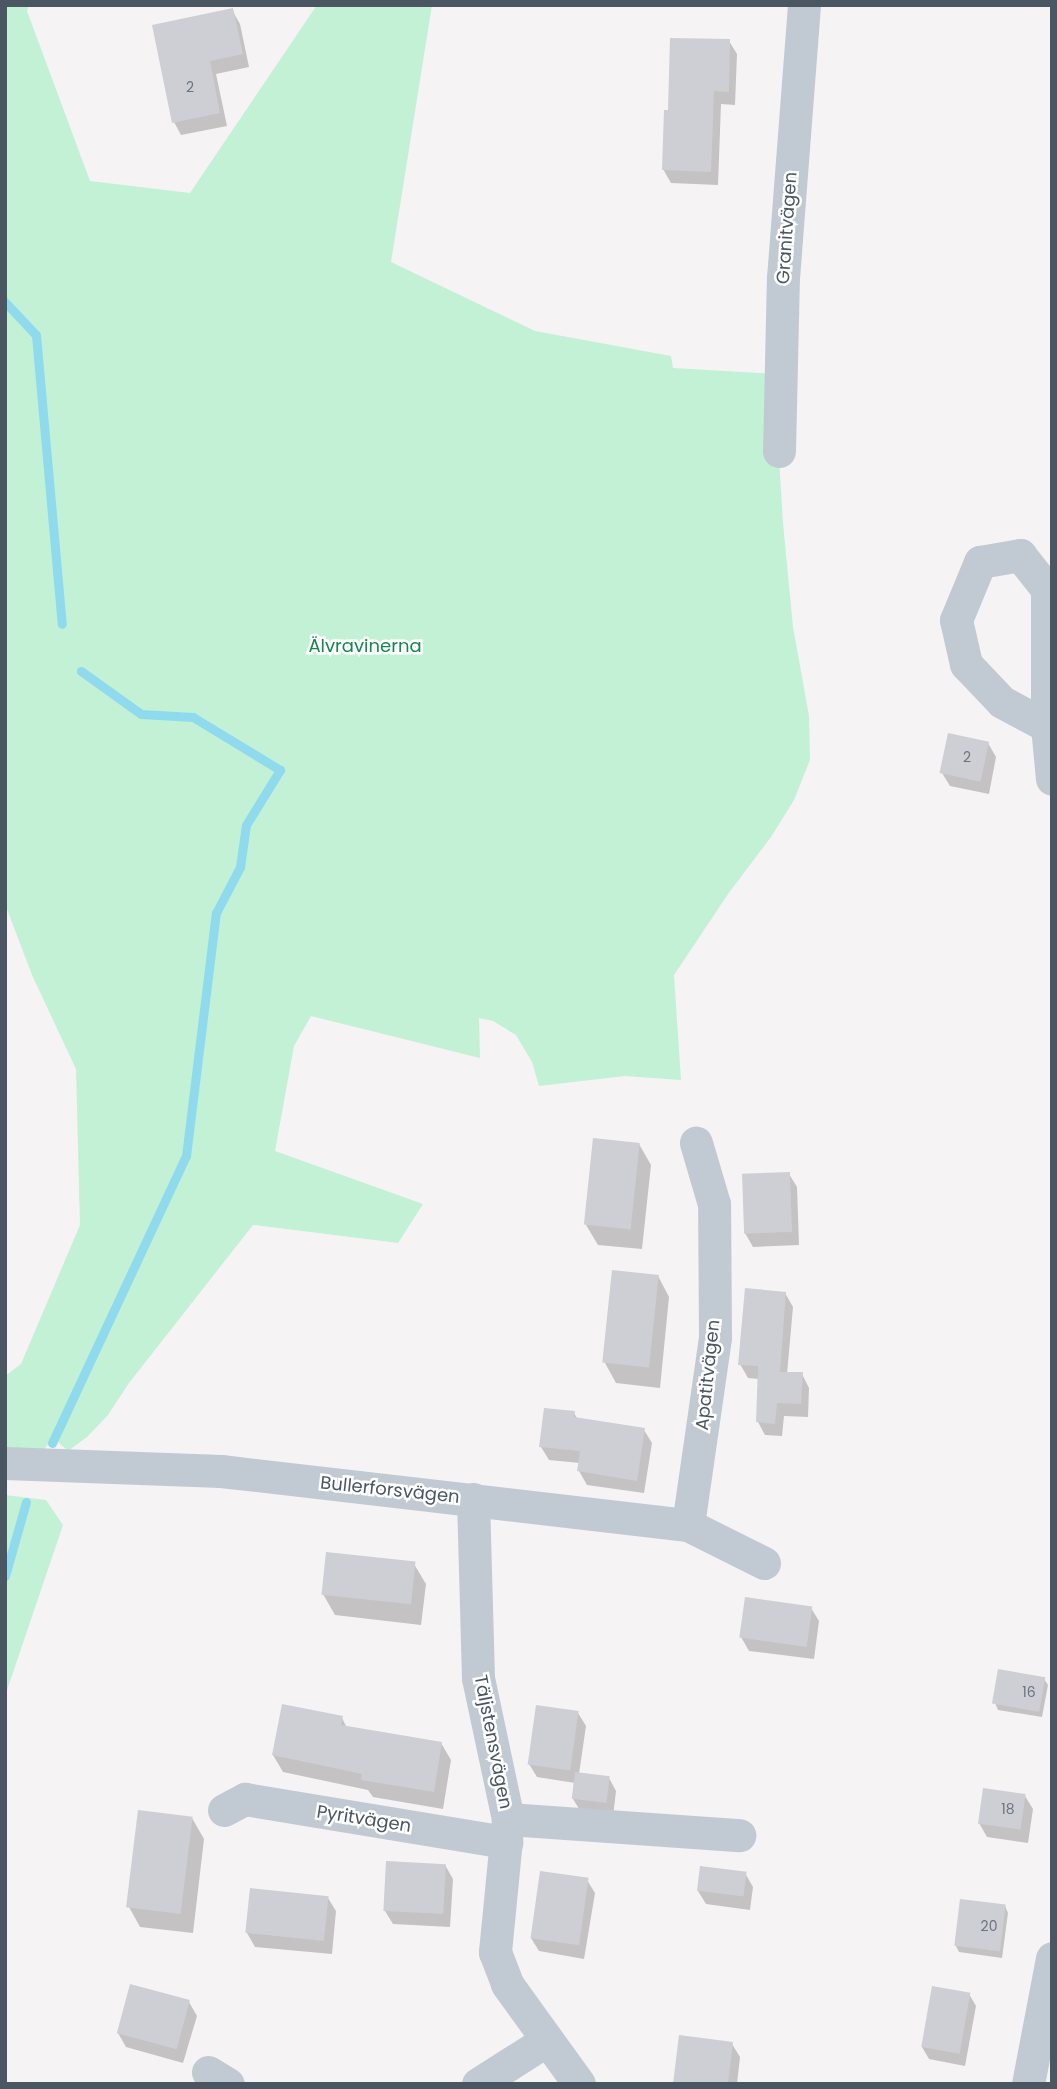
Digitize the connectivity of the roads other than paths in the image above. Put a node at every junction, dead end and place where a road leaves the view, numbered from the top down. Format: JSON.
{"nodes":[{"id":1,"x":804,"y":5,"type":"edge"},
{"id":2,"x":779,"y":452,"type":"dead end"},
{"id":3,"x":1036,"y":557,"type":"edge"},
{"id":4,"x":1049,"y":725,"type":"edge"},
{"id":5,"x":1052,"y":779,"type":"edge"},
{"id":6,"x":696,"y":1143,"type":"dead end"},
{"id":7,"x":5,"y":1463,"type":"edge"},
{"id":8,"x":473,"y":1499,"type":"junction"},
{"id":9,"x":688,"y":1525,"type":"junction"},
{"id":10,"x":764,"y":1563,"type":"dead end"},
{"id":11,"x":224,"y":1810,"type":"dead end"},
{"id":12,"x":507,"y":1831,"type":"junction"},
{"id":13,"x":739,"y":1835,"type":"dead end"},
{"id":14,"x":1052,"y":1958,"type":"edge"},
{"id":15,"x":547,"y":2040,"type":"junction"},
{"id":16,"x":478,"y":2084,"type":"edge"},
{"id":17,"x":579,"y":2084,"type":"edge"},
{"id":18,"x":1028,"y":2084,"type":"edge"}],
"edges":[{"from":1,"to":2,"type":"street","name":"Granitvägen"},
{"from":3,"to":4,"type":"street"},
{"from":3,"to":4,"type":"street"},
{"from":4,"to":5,"type":"street"},
{"from":6,"to":9,"type":"street","name":"Apatitvägen"},
{"from":7,"to":8,"type":"street","name":"Bullerforsvägen"},
{"from":8,"to":9,"type":"street","name":"Bullerforsvägen"},
{"from":8,"to":12,"type":"street","name":"Täljstensvägen"},
{"from":9,"to":10,"type":"street","name":"Bullerforsvägen"},
{"from":11,"to":12,"type":"street","name":"Pyritvägen"},
{"from":12,"to":13,"type":"street","name":"Pyritvägen"},
{"from":12,"to":15,"type":"street","name":"Täljstensvägen"},
{"from":14,"to":18,"type":"street"},
{"from":15,"to":16,"type":"street"},
{"from":15,"to":17,"type":"street","name":"Täljstensvägen"}]}
